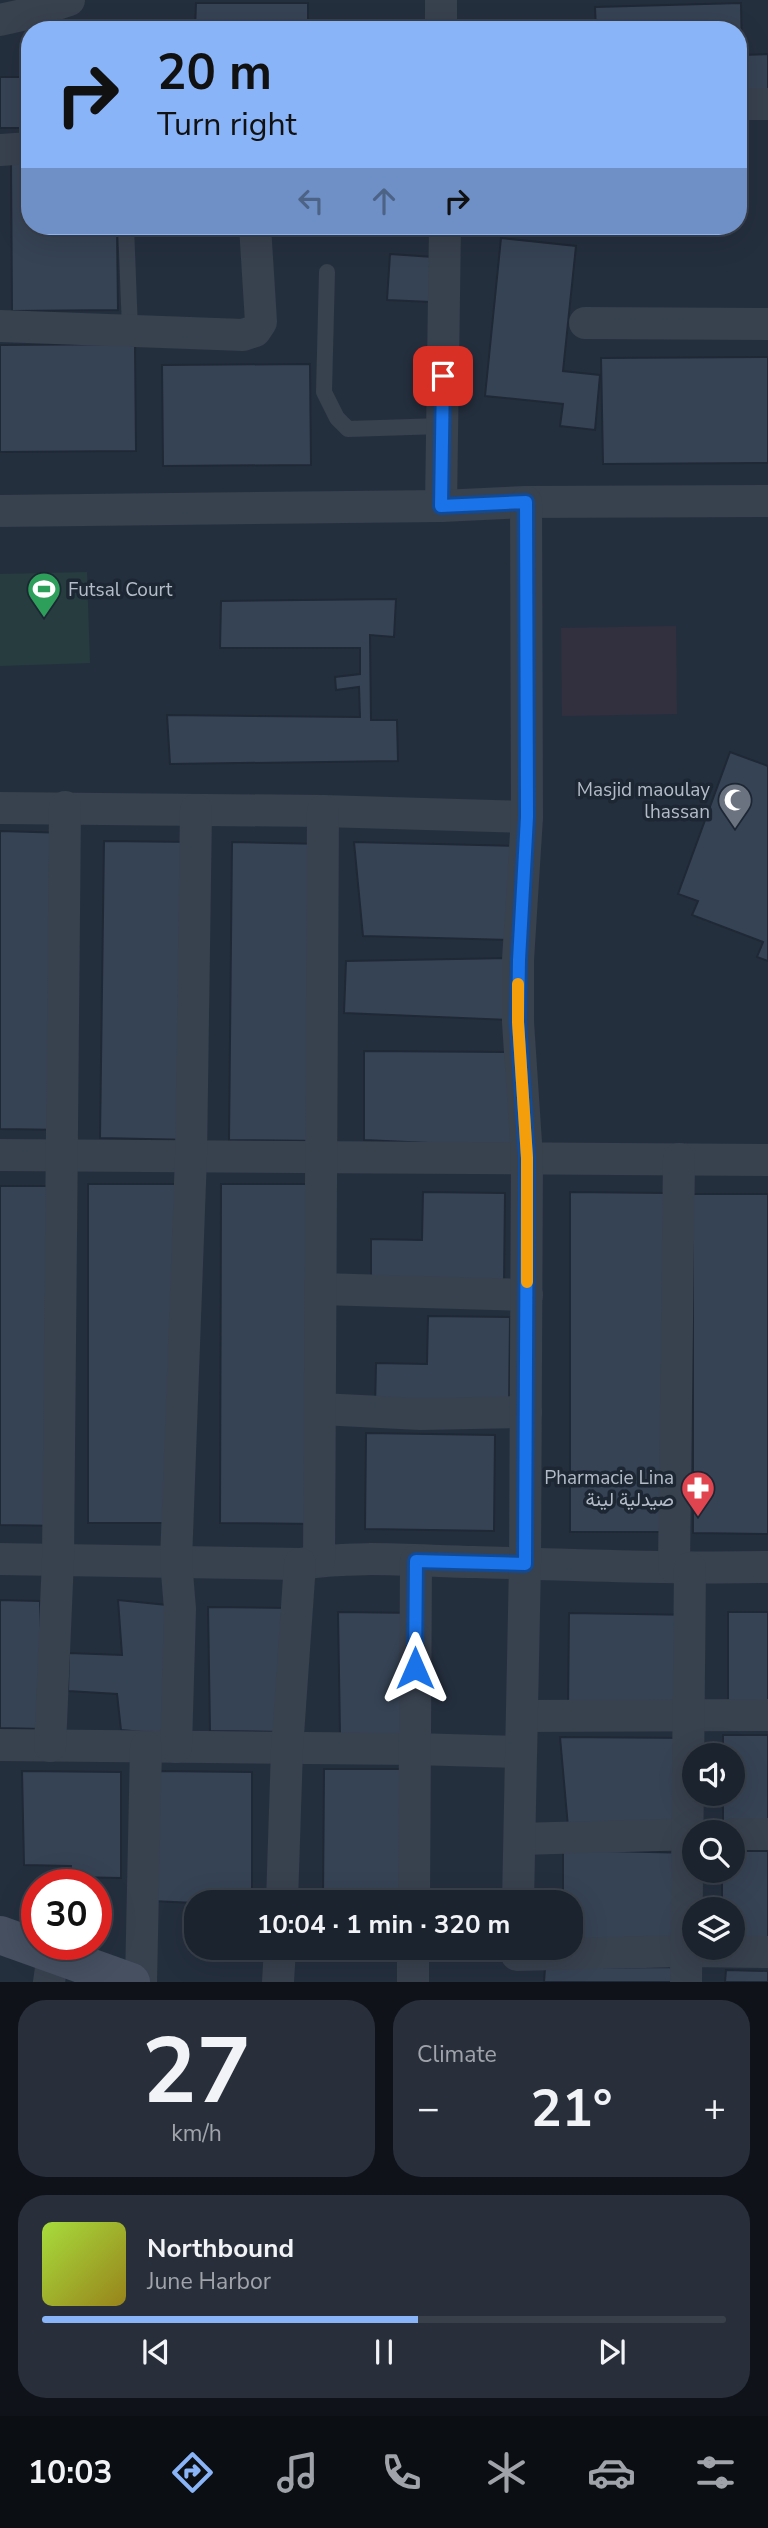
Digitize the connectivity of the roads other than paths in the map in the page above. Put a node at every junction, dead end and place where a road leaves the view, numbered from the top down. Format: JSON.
{"nodes":[{"id":1,"x":69,"y":0,"type":"edge"},
{"id":2,"x":441,"y":0,"type":"edge"},
{"id":3,"x":0,"y":20,"type":"edge"},
{"id":4,"x":441,"y":21,"type":"edge"},
{"id":5,"x":747,"y":104,"type":"edge"},
{"id":6,"x":768,"y":104,"type":"edge"},
{"id":7,"x":21,"y":148,"type":"edge"},
{"id":8,"x":0,"y":149,"type":"edge"},
{"id":9,"x":126,"y":235,"type":"edge"},
{"id":10,"x":256,"y":235,"type":"edge"},
{"id":11,"x":445,"y":235,"type":"edge"},
{"id":12,"x":327,"y":272,"type":"dead end"},
{"id":13,"x":585,"y":323,"type":"dead end"},
{"id":14,"x":768,"y":324,"type":"edge"},
{"id":15,"x":0,"y":326,"type":"edge"},
{"id":16,"x":130,"y":330,"type":"junction"},
{"id":17,"x":442,"y":426,"type":"junction"},
{"id":18,"x":768,"y":501,"type":"edge"},
{"id":19,"x":526,"y":502,"type":"junction"},
{"id":20,"x":441,"y":506,"type":"junction"},
{"id":21,"x":0,"y":511,"type":"edge"},
{"id":22,"x":65,"y":807,"type":"junction"},
{"id":23,"x":0,"y":808,"type":"edge"},
{"id":24,"x":197,"y":810,"type":"junction"},
{"id":25,"x":323,"y":811,"type":"junction"},
{"id":26,"x":527,"y":817,"type":"junction"},
{"id":27,"x":0,"y":1155,"type":"edge"},
{"id":28,"x":60,"y":1156,"type":"junction"},
{"id":29,"x":191,"y":1156,"type":"junction"},
{"id":30,"x":321,"y":1156,"type":"junction"},
{"id":31,"x":527,"y":1158,"type":"junction"},
{"id":32,"x":679,"y":1159,"type":"junction"},
{"id":33,"x":768,"y":1160,"type":"edge"},
{"id":34,"x":320,"y":1289,"type":"junction"},
{"id":35,"x":527,"y":1295,"type":"junction"},
{"id":36,"x":320,"y":1409,"type":"junction"},
{"id":37,"x":526,"y":1412,"type":"junction"},
{"id":38,"x":0,"y":1559,"type":"edge"},
{"id":39,"x":58,"y":1559,"type":"junction"},
{"id":40,"x":176,"y":1561,"type":"junction"},
{"id":41,"x":416,"y":1561,"type":"junction"},
{"id":42,"x":309,"y":1563,"type":"junction"},
{"id":43,"x":525,"y":1564,"type":"junction"},
{"id":44,"x":768,"y":1567,"type":"edge"},
{"id":45,"x":682,"y":1568,"type":"junction"},
{"id":46,"x":688,"y":1714,"type":"junction"},
{"id":47,"x":768,"y":1715,"type":"edge"},
{"id":48,"x":522,"y":1716,"type":"junction"},
{"id":49,"x":0,"y":1745,"type":"edge"},
{"id":50,"x":50,"y":1746,"type":"junction"},
{"id":51,"x":161,"y":1747,"type":"junction"},
{"id":52,"x":288,"y":1749,"type":"junction"},
{"id":53,"x":414,"y":1749,"type":"junction"},
{"id":54,"x":522,"y":1752,"type":"junction"},
{"id":55,"x":691,"y":1820,"type":"edge"},
{"id":56,"x":682,"y":1834,"type":"edge"},
{"id":57,"x":745,"y":1834,"type":"edge"},
{"id":58,"x":768,"y":1835,"type":"edge"},
{"id":59,"x":520,"y":1839,"type":"junction"},
{"id":60,"x":282,"y":1890,"type":"edge"},
{"id":61,"x":414,"y":1890,"type":"edge"},
{"id":62,"x":518,"y":1890,"type":"edge"},
{"id":63,"x":0,"y":1935,"type":"edge"},
{"id":64,"x":682,"y":1951,"type":"edge"},
{"id":65,"x":745,"y":1952,"type":"edge"},
{"id":66,"x":768,"y":1952,"type":"edge"},
{"id":67,"x":279,"y":1960,"type":"edge"},
{"id":68,"x":414,"y":1960,"type":"edge"},
{"id":69,"x":686,"y":1960,"type":"edge"},
{"id":70,"x":517,"y":1962,"type":"edge"},
{"id":71,"x":51,"y":1969,"type":"edge"},
{"id":72,"x":131,"y":1982,"type":"edge"},
{"id":73,"x":141,"y":1982,"type":"edge"},
{"id":74,"x":278,"y":1982,"type":"edge"},
{"id":75,"x":413,"y":1982,"type":"edge"},
{"id":76,"x":686,"y":1982,"type":"edge"}],
"edges":[{"from":1,"to":3,"type":"street"},
{"from":2,"to":4,"type":"street"},
{"from":5,"to":6,"type":"street"},
{"from":7,"to":8,"type":"street"},
{"from":9,"to":16,"type":"lane"},
{"from":10,"to":16,"type":"street"},
{"from":11,"to":17,"type":"street"},
{"from":12,"to":17,"type":"lane"},
{"from":13,"to":14,"type":"street"},
{"from":15,"to":16,"type":"street"},
{"from":17,"to":20,"type":"street"},
{"from":18,"to":19,"type":"street"},
{"from":19,"to":20,"type":"street"},
{"from":19,"to":26,"type":"street"},
{"from":20,"to":21,"type":"street"},
{"from":22,"to":23,"type":"street"},
{"from":22,"to":24,"type":"street"},
{"from":22,"to":28,"type":"street"},
{"from":24,"to":25,"type":"street"},
{"from":24,"to":29,"type":"street"},
{"from":25,"to":26,"type":"street"},
{"from":25,"to":30,"type":"street"},
{"from":26,"to":31,"type":"street"},
{"from":27,"to":28,"type":"street"},
{"from":28,"to":29,"type":"street"},
{"from":28,"to":39,"type":"street"},
{"from":29,"to":30,"type":"street"},
{"from":29,"to":40,"type":"street"},
{"from":30,"to":31,"type":"street"},
{"from":30,"to":34,"type":"street"},
{"from":31,"to":32,"type":"street"},
{"from":31,"to":35,"type":"street"},
{"from":32,"to":33,"type":"street"},
{"from":32,"to":45,"type":"street"},
{"from":34,"to":35,"type":"street"},
{"from":34,"to":36,"type":"street"},
{"from":35,"to":37,"type":"street"},
{"from":36,"to":37,"type":"street"},
{"from":36,"to":42,"type":"street"},
{"from":37,"to":43,"type":"street"},
{"from":38,"to":39,"type":"street"},
{"from":39,"to":40,"type":"street"},
{"from":39,"to":50,"type":"street"},
{"from":40,"to":42,"type":"street"},
{"from":40,"to":51,"type":"street"},
{"from":41,"to":42,"type":"street"},
{"from":41,"to":43,"type":"street"},
{"from":41,"to":53,"type":"street"},
{"from":42,"to":52,"type":"street"},
{"from":43,"to":45,"type":"street"},
{"from":43,"to":48,"type":"street"},
{"from":44,"to":45,"type":"street"},
{"from":45,"to":46,"type":"street"},
{"from":46,"to":47,"type":"street"},
{"from":46,"to":48,"type":"street"},
{"from":46,"to":55,"type":"street"},
{"from":48,"to":54,"type":"street"},
{"from":49,"to":50,"type":"street"},
{"from":50,"to":51,"type":"street"},
{"from":51,"to":52,"type":"street"},
{"from":51,"to":73,"type":"street"},
{"from":52,"to":53,"type":"street"},
{"from":52,"to":60,"type":"street"},
{"from":53,"to":54,"type":"street"},
{"from":53,"to":61,"type":"street"},
{"from":54,"to":59,"type":"street"},
{"from":56,"to":59,"type":"street"},
{"from":57,"to":58,"type":"street"},
{"from":59,"to":62,"type":"street"},
{"from":63,"to":71,"type":"street"},
{"from":64,"to":70,"type":"street"},
{"from":65,"to":66,"type":"street"},
{"from":67,"to":74,"type":"street"},
{"from":68,"to":75,"type":"street"},
{"from":69,"to":76,"type":"street"},
{"from":71,"to":72,"type":"street"}]}
